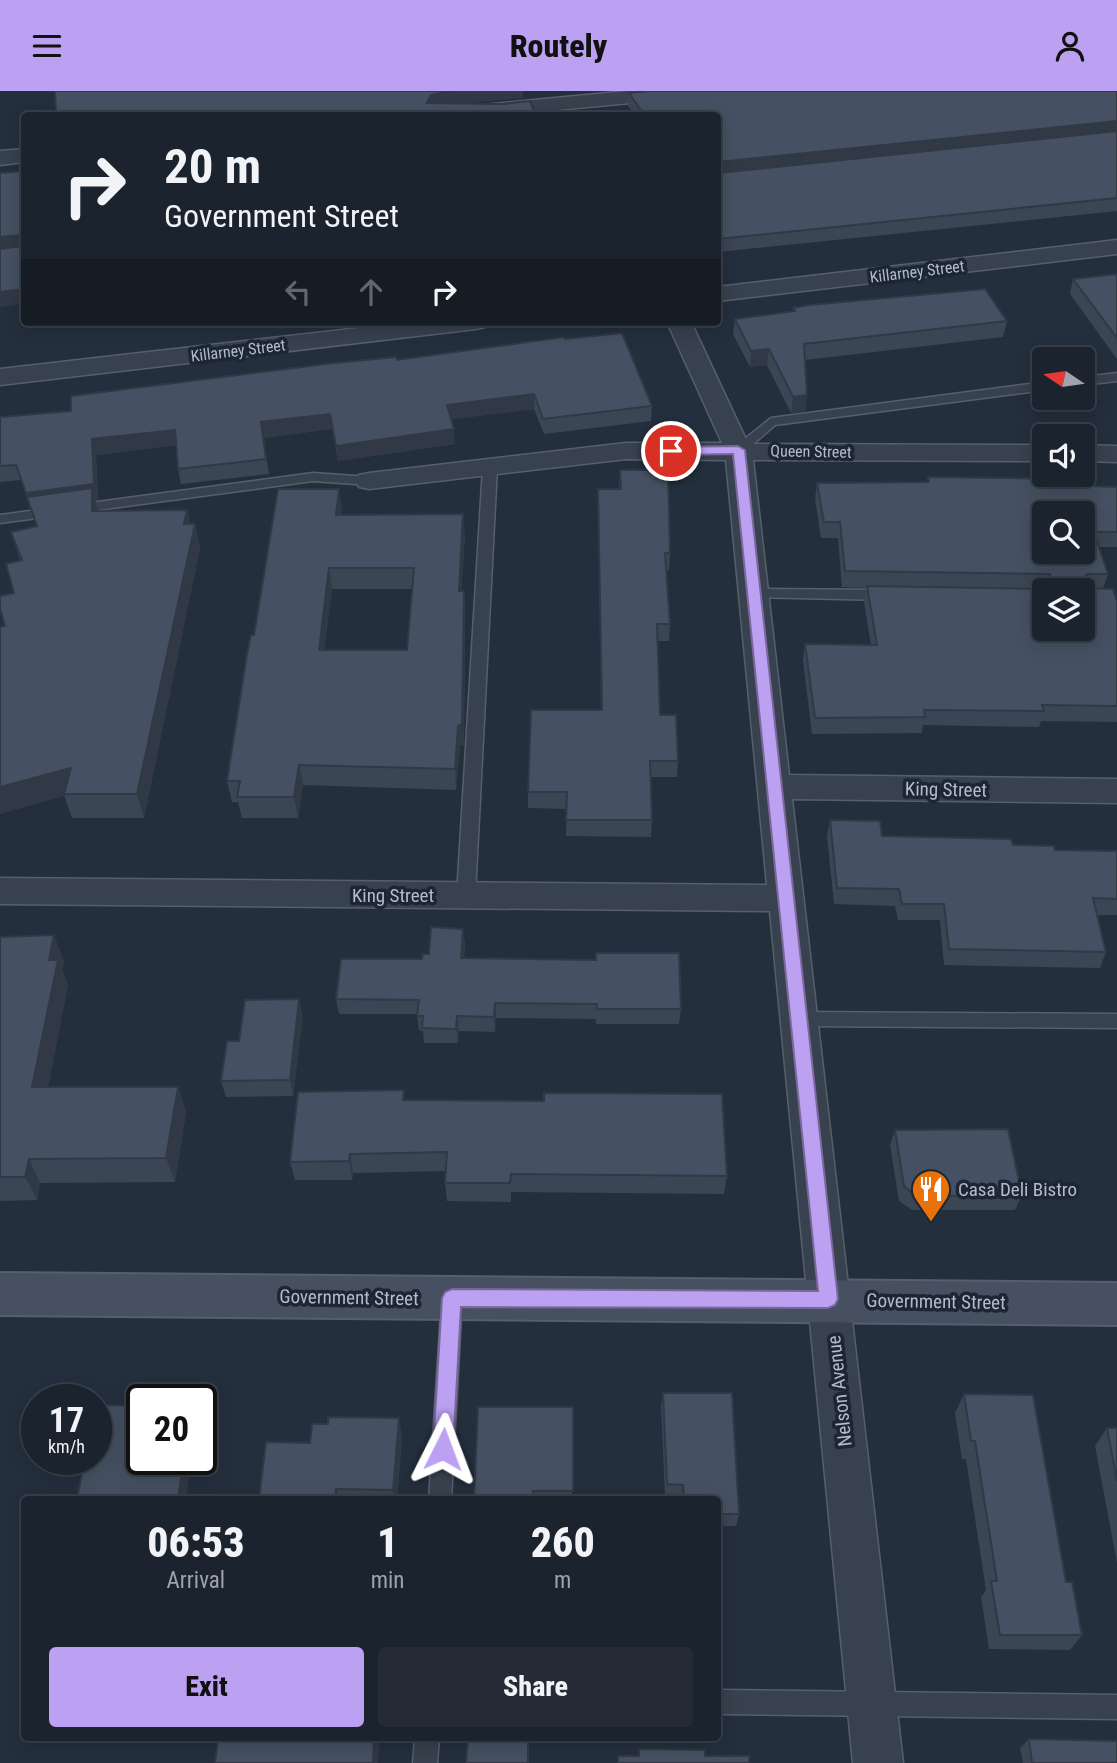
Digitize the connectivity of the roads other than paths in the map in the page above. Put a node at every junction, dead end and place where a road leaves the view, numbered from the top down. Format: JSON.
{"nodes":[{"id":1,"x":694,"y":91,"type":"edge"},
{"id":2,"x":578,"y":103,"type":"edge"},
{"id":3,"x":475,"y":112,"type":"edge"},
{"id":4,"x":21,"y":156,"type":"edge"},
{"id":5,"x":0,"y":158,"type":"edge"},
{"id":6,"x":1117,"y":247,"type":"edge"},
{"id":7,"x":721,"y":294,"type":"edge"},
{"id":8,"x":441,"y":326,"type":"edge"},
{"id":9,"x":681,"y":326,"type":"edge"},
{"id":10,"x":0,"y":377,"type":"edge"},
{"id":11,"x":1117,"y":377,"type":"edge"},
{"id":12,"x":1096,"y":379,"type":"edge"},
{"id":13,"x":1032,"y":388,"type":"edge"},
{"id":14,"x":738,"y":450,"type":"junction"},
{"id":15,"x":1032,"y":453,"type":"edge"},
{"id":16,"x":1095,"y":453,"type":"edge"},
{"id":17,"x":1117,"y":454,"type":"edge"},
{"id":18,"x":490,"y":467,"type":"junction"},
{"id":19,"x":369,"y":481,"type":"joint"},
{"id":20,"x":0,"y":519,"type":"edge"},
{"id":21,"x":754,"y":594,"type":"junction"},
{"id":22,"x":901,"y":595,"type":"edge"},
{"id":23,"x":774,"y":787,"type":"junction"},
{"id":24,"x":1117,"y":791,"type":"edge"},
{"id":25,"x":0,"y":891,"type":"edge"},
{"id":26,"x":466,"y":895,"type":"junction"},
{"id":27,"x":786,"y":898,"type":"junction"},
{"id":28,"x":799,"y":1019,"type":"junction"},
{"id":29,"x":1117,"y":1021,"type":"edge"},
{"id":30,"x":0,"y":1294,"type":"edge"},
{"id":31,"x":452,"y":1298,"type":"junction"},
{"id":32,"x":828,"y":1299,"type":"junction"},
{"id":33,"x":1117,"y":1304,"type":"edge"},
{"id":34,"x":440,"y":1496,"type":"edge"},
{"id":35,"x":721,"y":1702,"type":"edge"},
{"id":36,"x":872,"y":1704,"type":"junction"},
{"id":37,"x":1117,"y":1707,"type":"edge"},
{"id":38,"x":427,"y":1741,"type":"edge"},
{"id":39,"x":425,"y":1763,"type":"edge"},
{"id":40,"x":878,"y":1763,"type":"edge"}],
"edges":[{"from":1,"to":2,"type":"street"},
{"from":2,"to":3,"type":"street"},
{"from":4,"to":5,"type":"street"},
{"from":6,"to":7,"type":"street","name":"Killarney Street"},
{"from":8,"to":10,"type":"street","name":"Killarney Street"},
{"from":9,"to":14,"type":"street","name":"Nelson Avenue"},
{"from":11,"to":12,"type":"lane"},
{"from":13,"to":14,"type":"lane"},
{"from":14,"to":15,"type":"street","name":"Queen Street"},
{"from":14,"to":18,"type":"street","name":"Queen Street"},
{"from":14,"to":21,"type":"street","name":"Nelson Avenue"},
{"from":16,"to":17,"type":"street"},
{"from":18,"to":19,"type":"street","name":"Queen Street"},
{"from":18,"to":26,"type":"lane"},
{"from":19,"to":20,"type":"lane"},
{"from":21,"to":22,"type":"lane"},
{"from":21,"to":23,"type":"street","name":"Nelson Avenue"},
{"from":23,"to":24,"type":"street","name":"King Street"},
{"from":23,"to":27,"type":"street","name":"Nelson Avenue"},
{"from":25,"to":26,"type":"street","name":"King Street"},
{"from":26,"to":27,"type":"street","name":"King Street"},
{"from":27,"to":28,"type":"street","name":"Nelson Avenue"},
{"from":28,"to":29,"type":"lane"},
{"from":28,"to":32,"type":"street","name":"Nelson Avenue"},
{"from":30,"to":31,"type":"street","name":"Government Street"},
{"from":31,"to":32,"type":"street","name":"Government Street"},
{"from":31,"to":34,"type":"lane"},
{"from":32,"to":33,"type":"street","name":"Government Street"},
{"from":32,"to":36,"type":"street","name":"Nelson Avenue"},
{"from":35,"to":36,"type":"lane"},
{"from":36,"to":37,"type":"lane"},
{"from":36,"to":40,"type":"street","name":"Nelson Avenue"},
{"from":38,"to":39,"type":"lane"}]}
